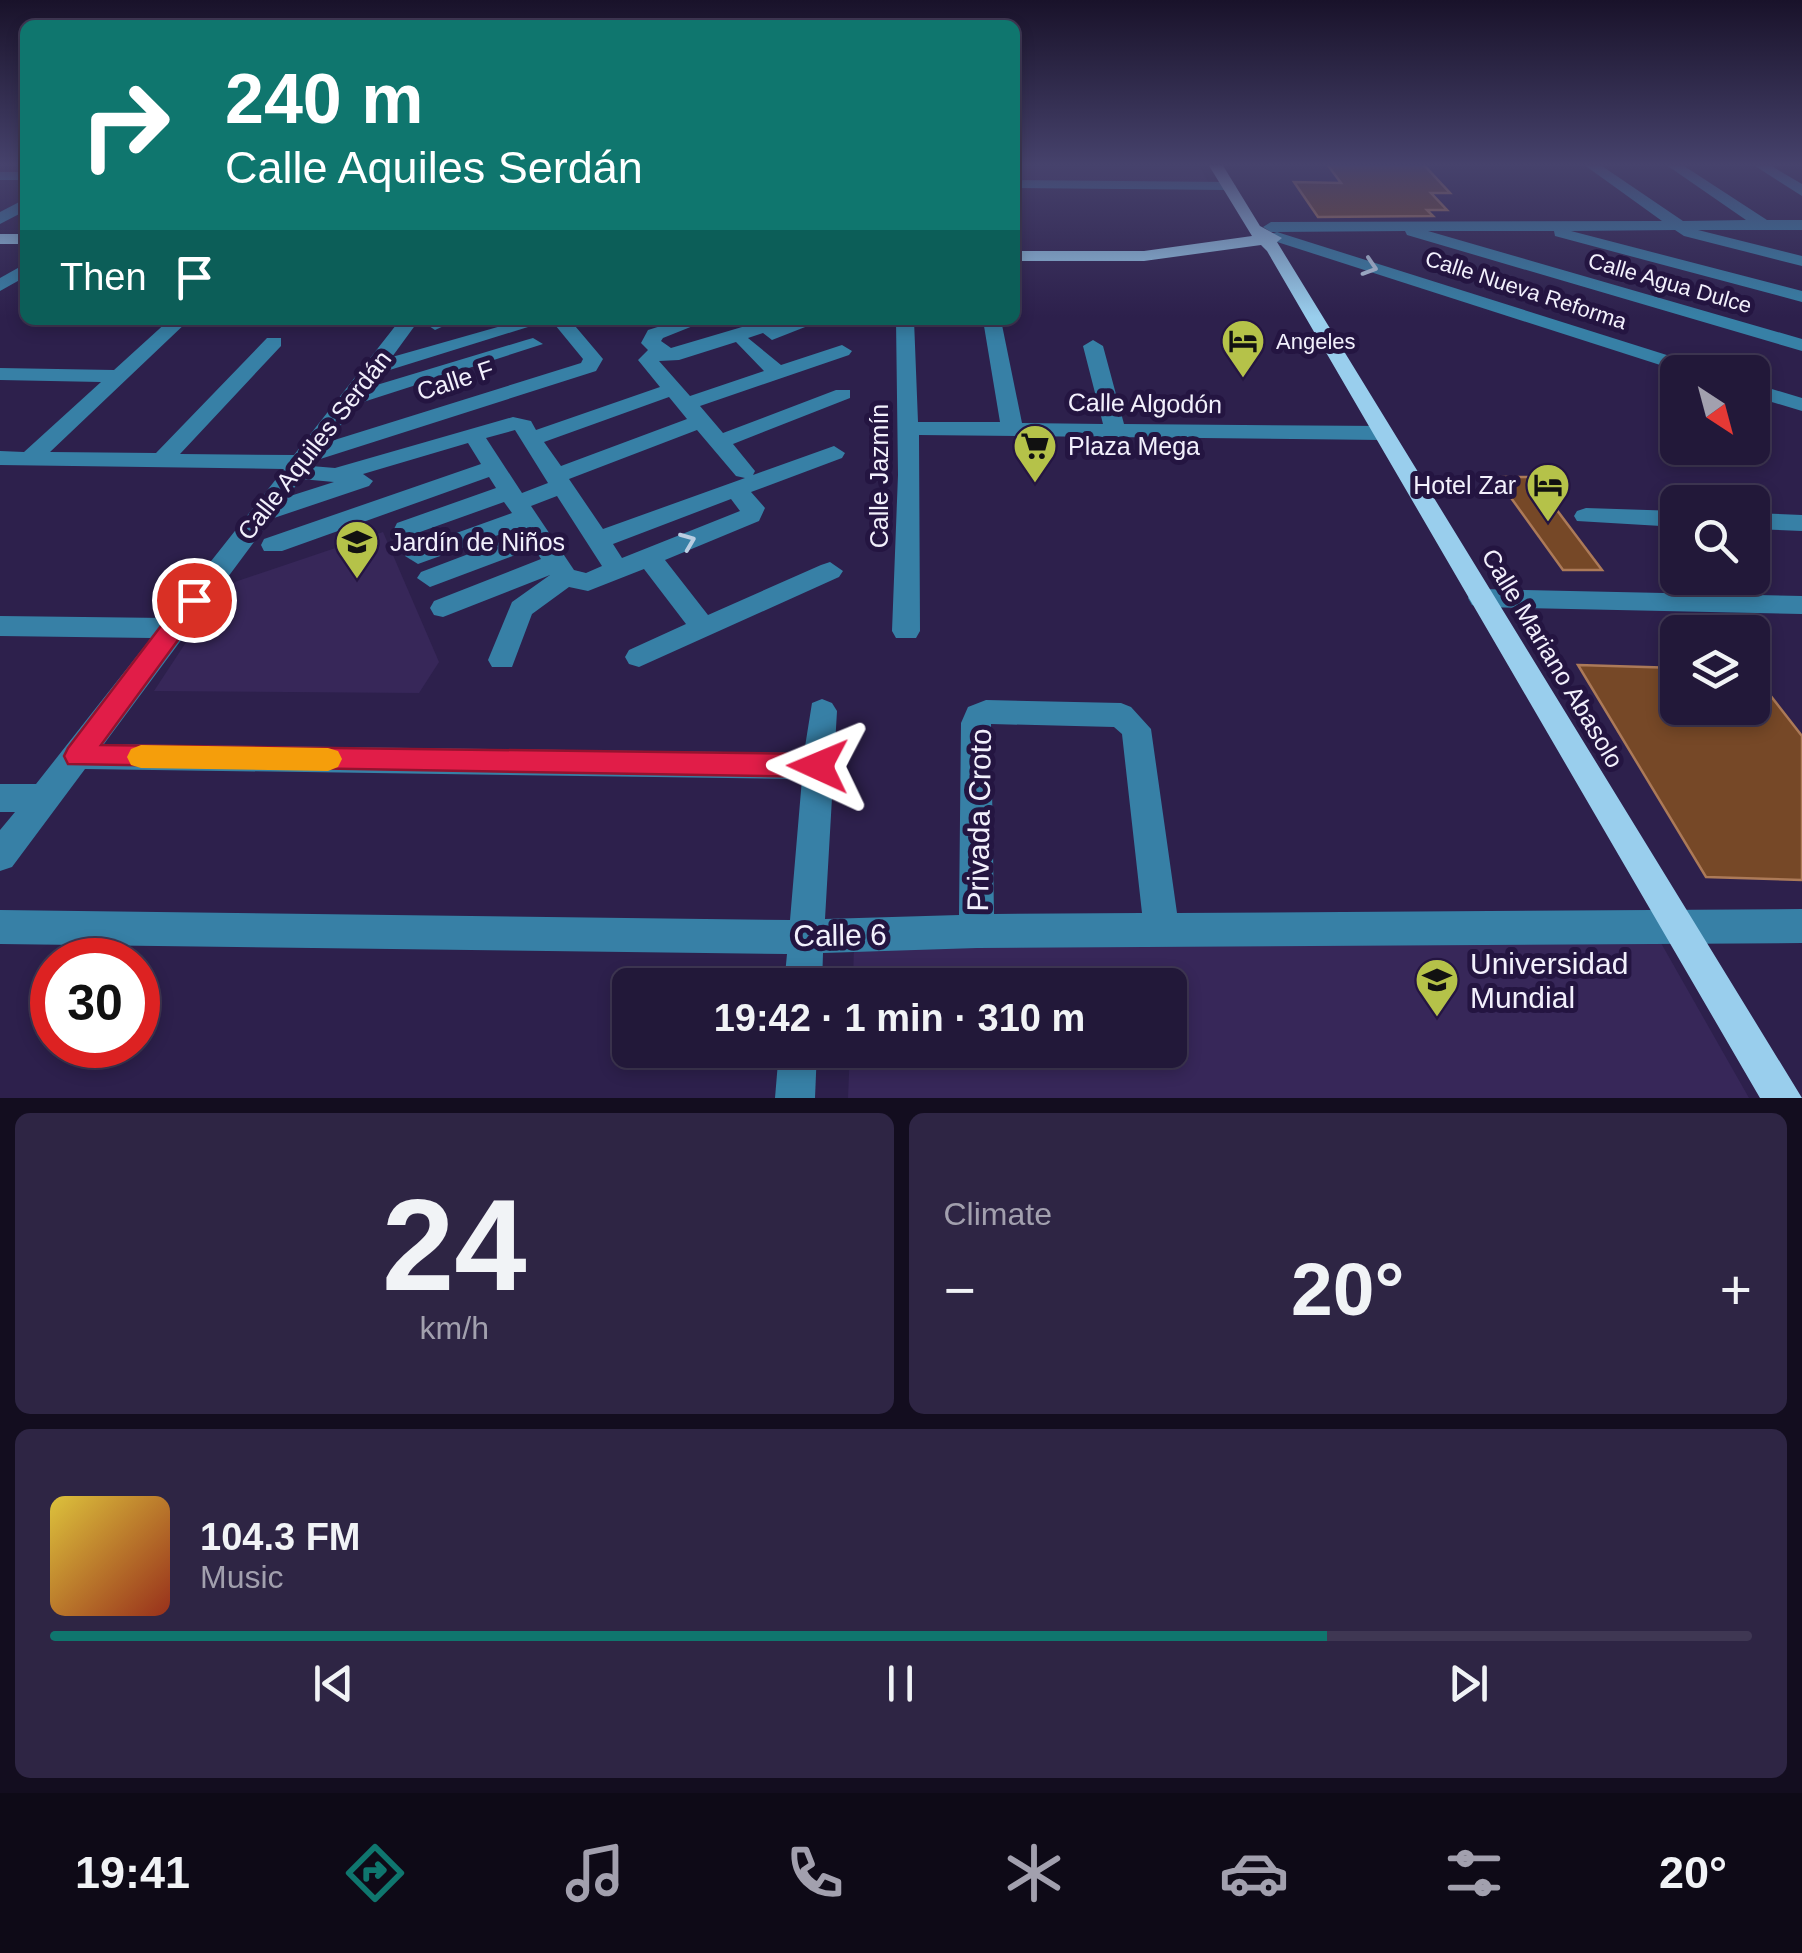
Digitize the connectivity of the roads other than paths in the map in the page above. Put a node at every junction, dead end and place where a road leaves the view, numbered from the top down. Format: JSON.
{"nodes":[{"id":1,"x":1251,"y":215,"type":"edge"},
{"id":2,"x":1258,"y":215,"type":"edge"},
{"id":3,"x":1663,"y":215,"type":"edge"},
{"id":4,"x":1748,"y":215,"type":"edge"},
{"id":5,"x":1763,"y":225,"type":"junction"},
{"id":6,"x":1802,"y":225,"type":"edge"},
{"id":7,"x":1407,"y":227,"type":"junction"},
{"id":8,"x":1550,"y":228,"type":"junction"},
{"id":9,"x":1682,"y":229,"type":"junction"},
{"id":10,"x":1802,"y":233,"type":"edge"},
{"id":11,"x":1268,"y":236,"type":"junction"},
{"id":12,"x":1020,"y":246,"type":"edge"},
{"id":13,"x":1020,"y":256,"type":"edge"},
{"id":14,"x":1802,"y":261,"type":"edge"},
{"id":15,"x":1802,"y":276,"type":"edge"},
{"id":16,"x":1794,"y":319,"type":"edge"},
{"id":17,"x":175,"y":325,"type":"edge"},
{"id":18,"x":424,"y":325,"type":"edge"},
{"id":19,"x":425,"y":325,"type":"edge"},
{"id":20,"x":501,"y":325,"type":"edge"},
{"id":21,"x":505,"y":325,"type":"edge"},
{"id":22,"x":517,"y":325,"type":"edge"},
{"id":23,"x":564,"y":325,"type":"edge"},
{"id":24,"x":697,"y":325,"type":"edge"},
{"id":25,"x":775,"y":325,"type":"edge"},
{"id":26,"x":799,"y":325,"type":"edge"},
{"id":27,"x":904,"y":325,"type":"edge"},
{"id":28,"x":993,"y":325,"type":"edge"},
{"id":29,"x":274,"y":342,"type":"dead end"},
{"id":30,"x":746,"y":343,"type":"junction"},
{"id":31,"x":533,"y":344,"type":"junction"},
{"id":32,"x":1093,"y":346,"type":"dead end"},
{"id":33,"x":842,"y":351,"type":"dead end"},
{"id":34,"x":1660,"y":359,"type":"edge"},
{"id":35,"x":373,"y":369,"type":"junction"},
{"id":36,"x":554,"y":369,"type":"junction"},
{"id":37,"x":778,"y":373,"type":"junction"},
{"id":38,"x":0,"y":374,"type":"edge"},
{"id":39,"x":120,"y":376,"type":"junction"},
{"id":40,"x":672,"y":376,"type":"junction"},
{"id":41,"x":843,"y":394,"type":"dead end"},
{"id":42,"x":1770,"y":395,"type":"edge"},
{"id":43,"x":352,"y":399,"type":"junction"},
{"id":44,"x":1802,"y":405,"type":"edge"},
{"id":45,"x":435,"y":408,"type":"junction"},
{"id":46,"x":907,"y":428,"type":"junction"},
{"id":47,"x":1012,"y":428,"type":"junction"},
{"id":48,"x":1115,"y":429,"type":"junction"},
{"id":49,"x":522,"y":431,"type":"junction"},
{"id":50,"x":1382,"y":433,"type":"junction"},
{"id":51,"x":325,"y":435,"type":"junction"},
{"id":52,"x":468,"y":438,"type":"junction"},
{"id":53,"x":719,"y":442,"type":"junction"},
{"id":54,"x":834,"y":453,"type":"dead end"},
{"id":55,"x":0,"y":458,"type":"edge"},
{"id":56,"x":29,"y":458,"type":"junction"},
{"id":57,"x":163,"y":460,"type":"junction"},
{"id":58,"x":301,"y":464,"type":"junction"},
{"id":59,"x":493,"y":468,"type":"junction"},
{"id":60,"x":558,"y":481,"type":"junction"},
{"id":61,"x":740,"y":481,"type":"junction"},
{"id":62,"x":521,"y":512,"type":"junction"},
{"id":63,"x":261,"y":514,"type":"junction"},
{"id":64,"x":1586,"y":516,"type":"dead end"},
{"id":65,"x":1660,"y":518,"type":"edge"},
{"id":66,"x":1770,"y":522,"type":"edge"},
{"id":67,"x":1802,"y":523,"type":"edge"},
{"id":68,"x":406,"y":529,"type":"dead end"},
{"id":69,"x":598,"y":540,"type":"junction"},
{"id":70,"x":273,"y":545,"type":"dead end"},
{"id":71,"x":649,"y":557,"type":"junction"},
{"id":72,"x":424,"y":567,"type":"dead end"},
{"id":73,"x":560,"y":570,"type":"junction"},
{"id":74,"x":618,"y":570,"type":"junction"},
{"id":75,"x":830,"y":571,"type":"dead end"},
{"id":76,"x":1481,"y":598,"type":"junction"},
{"id":77,"x":1802,"y":605,"type":"edge"},
{"id":78,"x":443,"y":608,"type":"dead end"},
{"id":79,"x":0,"y":626,"type":"edge"},
{"id":80,"x":172,"y":628,"type":"junction"},
{"id":81,"x":704,"y":628,"type":"junction"},
{"id":82,"x":906,"y":632,"type":"dead end"},
{"id":83,"x":639,"y":657,"type":"dead end"},
{"id":84,"x":502,"y":660,"type":"dead end"},
{"id":85,"x":822,"y":711,"type":"dead end"},
{"id":86,"x":78,"y":756,"type":"junction"},
{"id":87,"x":818,"y":766,"type":"junction"},
{"id":88,"x":0,"y":798,"type":"edge"},
{"id":89,"x":44,"y":798,"type":"junction"},
{"id":90,"x":0,"y":856,"type":"edge"},
{"id":91,"x":1680,"y":924,"type":"junction"},
{"id":92,"x":1802,"y":926,"type":"edge"},
{"id":93,"x":0,"y":928,"type":"edge"},
{"id":94,"x":977,"y":931,"type":"junction"},
{"id":95,"x":1162,"y":931,"type":"junction"},
{"id":96,"x":806,"y":937,"type":"junction"},
{"id":97,"x":803,"y":968,"type":"edge"},
{"id":98,"x":797,"y":1068,"type":"edge"},
{"id":99,"x":795,"y":1098,"type":"edge"},
{"id":100,"x":1782,"y":1098,"type":"edge"}],
"edges":[{"from":1,"to":11,"type":"main road"},
{"from":2,"to":11,"type":"main road"},
{"from":3,"to":9,"type":"street"},
{"from":4,"to":5,"type":"street"},
{"from":5,"to":6,"type":"street"},
{"from":5,"to":9,"type":"street"},
{"from":7,"to":8,"type":"street"},
{"from":7,"to":11,"type":"street"},
{"from":7,"to":16,"type":"street","name":"Calle Agua Dulce"},
{"from":8,"to":9,"type":"street"},
{"from":8,"to":16,"type":"street"},
{"from":9,"to":10,"type":"street"},
{"from":9,"to":14,"type":"street"},
{"from":11,"to":12,"type":"main road"},
{"from":11,"to":13,"type":"main road"},
{"from":11,"to":34,"type":"street","name":"Calle Nueva Reforma","one_way":true},
{"from":11,"to":50,"type":"main road","name":"Calle Mariano Abasolo"},
{"from":15,"to":16,"type":"street"},
{"from":17,"to":39,"type":"street"},
{"from":18,"to":35,"type":"street","name":"Calle Aquiles Serdán"},
{"from":19,"to":20,"type":"street"},
{"from":21,"to":35,"type":"street"},
{"from":22,"to":31,"type":"street"},
{"from":23,"to":36,"type":"street","name":"Calle F"},
{"from":24,"to":40,"type":"street"},
{"from":25,"to":40,"type":"street"},
{"from":26,"to":30,"type":"street"},
{"from":27,"to":46,"type":"street","name":"Calle Jazmín"},
{"from":28,"to":47,"type":"street"},
{"from":29,"to":57,"type":"street"},
{"from":30,"to":37,"type":"street"},
{"from":30,"to":40,"type":"street"},
{"from":31,"to":36,"type":"street"},
{"from":31,"to":43,"type":"street"},
{"from":32,"to":48,"type":"street"},
{"from":33,"to":37,"type":"street"},
{"from":35,"to":43,"type":"street","name":"Calle Aquiles Serdán"},
{"from":36,"to":45,"type":"street","name":"Calle F"},
{"from":37,"to":40,"type":"street"},
{"from":38,"to":39,"type":"street"},
{"from":39,"to":56,"type":"street"},
{"from":40,"to":49,"type":"street"},
{"from":40,"to":53,"type":"street"},
{"from":40,"to":60,"type":"street"},
{"from":41,"to":53,"type":"street"},
{"from":42,"to":44,"type":"street"},
{"from":43,"to":51,"type":"street","name":"Calle Aquiles Serdán"},
{"from":45,"to":51,"type":"street"},
{"from":45,"to":52,"type":"street"},
{"from":45,"to":58,"type":"street","name":"Calle F"},
{"from":46,"to":47,"type":"street","name":"Calle Algodón"},
{"from":46,"to":82,"type":"street","name":"Calle Jazmín"},
{"from":47,"to":48,"type":"street","name":"Calle Algodón"},
{"from":48,"to":50,"type":"street","name":"Calle Algodón"},
{"from":49,"to":52,"type":"street"},
{"from":49,"to":60,"type":"street"},
{"from":50,"to":76,"type":"main road","name":"Calle Mariano Abasolo"},
{"from":51,"to":58,"type":"street","name":"Calle Aquiles Serdán"},
{"from":52,"to":58,"type":"street"},
{"from":52,"to":59,"type":"street"},
{"from":52,"to":63,"type":"street"},
{"from":53,"to":61,"type":"street"},
{"from":54,"to":61,"type":"street"},
{"from":55,"to":56,"type":"street"},
{"from":56,"to":57,"type":"street"},
{"from":57,"to":58,"type":"street"},
{"from":58,"to":63,"type":"street","name":"Calle Aquiles Serdán"},
{"from":59,"to":62,"type":"street"},
{"from":59,"to":70,"type":"street"},
{"from":60,"to":62,"type":"street"},
{"from":60,"to":69,"type":"street"},
{"from":61,"to":69,"type":"street"},
{"from":71,"to":61,"type":"street","one_way":true},
{"from":62,"to":68,"type":"street"},
{"from":62,"to":72,"type":"street"},
{"from":62,"to":73,"type":"street"},
{"from":63,"to":80,"type":"street","name":"Calle Aquiles Serdán"},
{"from":64,"to":65,"type":"street"},
{"from":66,"to":67,"type":"street"},
{"from":69,"to":74,"type":"street"},
{"from":71,"to":74,"type":"street"},
{"from":71,"to":81,"type":"street"},
{"from":73,"to":74,"type":"street"},
{"from":73,"to":78,"type":"street"},
{"from":73,"to":84,"type":"street"},
{"from":75,"to":81,"type":"street"},
{"from":76,"to":77,"type":"street"},
{"from":76,"to":91,"type":"main road","name":"Calle Mariano Abasolo"},
{"from":79,"to":80,"type":"street"},
{"from":80,"to":86,"type":"street","name":"Calle Aquiles Serdán"},
{"from":81,"to":83,"type":"street"},
{"from":85,"to":87,"type":"street"},
{"from":86,"to":87,"type":"street"},
{"from":86,"to":89,"type":"street","name":"Calle Aquiles Serdán"},
{"from":87,"to":96,"type":"street"},
{"from":88,"to":89,"type":"street"},
{"from":89,"to":90,"type":"street","name":"Calle Aquiles Serdán"},
{"from":91,"to":92,"type":"street","name":"Calle 6"},
{"from":91,"to":95,"type":"street","name":"Calle 6"},
{"from":91,"to":100,"type":"main road","name":"Calle Mariano Abasolo"},
{"from":93,"to":96,"type":"street","name":"Calle 6"},
{"from":94,"to":95,"type":"street","name":"Calle 6"},
{"from":94,"to":95,"type":"street","name":"Privada Croto"},
{"from":94,"to":96,"type":"street","name":"Calle 6"},
{"from":96,"to":97,"type":"street"},
{"from":98,"to":99,"type":"street"}]}
